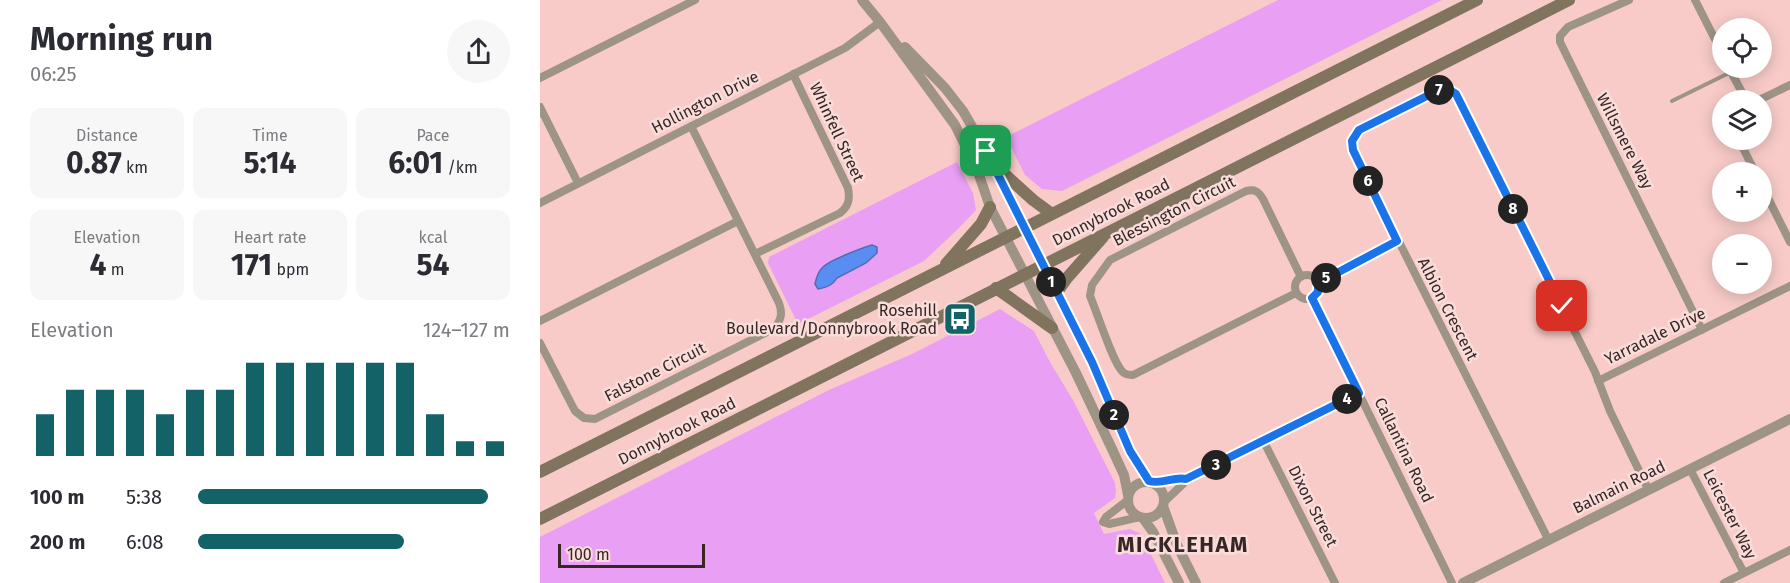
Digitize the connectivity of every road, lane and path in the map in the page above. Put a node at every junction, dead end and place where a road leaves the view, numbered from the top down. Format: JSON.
{"nodes":[{"id":1,"x":695,"y":0,"type":"edge"},
{"id":2,"x":862,"y":0,"type":"edge"},
{"id":3,"x":1477,"y":0,"type":"edge"},
{"id":4,"x":1569,"y":0,"type":"edge"},
{"id":5,"x":1629,"y":0,"type":"edge"},
{"id":6,"x":1695,"y":0,"type":"edge"},
{"id":7,"x":880,"y":22,"type":"junction"},
{"id":8,"x":1712,"y":33,"type":"edge"},
{"id":9,"x":793,"y":74,"type":"junction"},
{"id":10,"x":540,"y":78,"type":"edge"},
{"id":11,"x":1716,"y":78,"type":"edge"},
{"id":12,"x":1790,"y":85,"type":"edge"},
{"id":13,"x":1772,"y":94,"type":"edge"},
{"id":14,"x":1672,"y":102,"type":"dead end"},
{"id":15,"x":540,"y":108,"type":"edge"},
{"id":16,"x":691,"y":126,"type":"junction"},
{"id":17,"x":991,"y":162,"type":"junction"},
{"id":18,"x":578,"y":183,"type":"junction"},
{"id":19,"x":540,"y":203,"type":"edge"},
{"id":20,"x":1772,"y":206,"type":"edge"},
{"id":21,"x":990,"y":207,"type":"junction"},
{"id":22,"x":1052,"y":214,"type":"junction"},
{"id":23,"x":738,"y":221,"type":"junction"},
{"id":24,"x":1024,"y":228,"type":"junction"},
{"id":25,"x":1108,"y":231,"type":"junction"},
{"id":26,"x":1006,"y":237,"type":"junction"},
{"id":27,"x":1397,"y":241,"type":"junction"},
{"id":28,"x":1790,"y":242,"type":"edge"},
{"id":29,"x":755,"y":254,"type":"junction"},
{"id":30,"x":1042,"y":265,"type":"junction"},
{"id":31,"x":941,"y":270,"type":"junction"},
{"id":32,"x":1024,"y":274,"type":"junction"},
{"id":33,"x":1301,"y":277,"type":"junction"},
{"id":34,"x":1318,"y":283,"type":"junction"},
{"id":35,"x":1790,"y":286,"type":"edge"},
{"id":36,"x":996,"y":288,"type":"junction"},
{"id":37,"x":1057,"y":292,"type":"junction"},
{"id":38,"x":1296,"y":293,"type":"junction"},
{"id":39,"x":1312,"y":298,"type":"junction"},
{"id":40,"x":540,"y":321,"type":"edge"},
{"id":41,"x":1052,"y":328,"type":"junction"},
{"id":42,"x":1702,"y":330,"type":"junction"},
{"id":43,"x":540,"y":343,"type":"edge"},
{"id":44,"x":1598,"y":381,"type":"junction"},
{"id":45,"x":1359,"y":393,"type":"junction"},
{"id":46,"x":1790,"y":419,"type":"edge"},
{"id":47,"x":1264,"y":442,"type":"junction"},
{"id":48,"x":1690,"y":469,"type":"junction"},
{"id":49,"x":540,"y":472,"type":"edge"},
{"id":50,"x":1186,"y":479,"type":"junction"},
{"id":51,"x":1152,"y":482,"type":"junction"},
{"id":52,"x":1648,"y":489,"type":"junction"},
{"id":53,"x":1128,"y":498,"type":"junction"},
{"id":54,"x":1164,"y":504,"type":"junction"},
{"id":55,"x":1141,"y":518,"type":"junction"},
{"id":56,"x":540,"y":519,"type":"edge"},
{"id":57,"x":1548,"y":539,"type":"junction"},
{"id":58,"x":1790,"y":550,"type":"edge"},
{"id":59,"x":1744,"y":573,"type":"junction"},
{"id":60,"x":1179,"y":583,"type":"edge"},
{"id":61,"x":1196,"y":583,"type":"edge"},
{"id":62,"x":1335,"y":583,"type":"edge"},
{"id":63,"x":1452,"y":583,"type":"edge"},
{"id":64,"x":1463,"y":583,"type":"edge"},
{"id":65,"x":1724,"y":583,"type":"edge"}],
"edges":[{"from":1,"to":10,"type":"street"},
{"from":2,"to":7,"type":"street"},
{"from":3,"to":22,"type":"main road","name":"Donnybrook Road"},
{"from":4,"to":25,"type":"main road","name":"Donnybrook Road"},
{"from":5,"to":42,"type":"street","name":"Willsmere Way"},
{"from":6,"to":8,"type":"street"},
{"from":7,"to":9,"type":"street","name":"Hollington Drive"},
{"from":7,"to":17,"type":"street"},
{"from":7,"to":21,"type":"street"},
{"from":9,"to":16,"type":"street","name":"Hollington Drive"},
{"from":9,"to":29,"type":"street","name":"Whinfell Street"},
{"from":11,"to":14,"type":"lane"},
{"from":12,"to":13,"type":"street"},
{"from":15,"to":18,"type":"street"},
{"from":16,"to":18,"type":"street","name":"Hollington Drive"},
{"from":16,"to":23,"type":"street","name":"Falstone Circuit"},
{"from":17,"to":22,"type":"main road"},
{"from":17,"to":24,"type":"street"},
{"from":18,"to":19,"type":"street","name":"Hollington Drive"},
{"from":20,"to":28,"type":"street"},
{"from":21,"to":26,"type":"street"},
{"from":21,"to":31,"type":"main road"},
{"from":22,"to":24,"type":"main road","name":"Donnybrook Road"},
{"from":23,"to":29,"type":"street","name":"Falstone Circuit"},
{"from":23,"to":40,"type":"street"},
{"from":24,"to":26,"type":"main road","name":"Donnybrook Road"},
{"from":24,"to":30,"type":"street"},
{"from":25,"to":30,"type":"main road","name":"Donnybrook Road"},
{"from":25,"to":37,"type":"main road"},
{"from":26,"to":31,"type":"main road","name":"Donnybrook Road"},
{"from":26,"to":32,"type":"street"},
{"from":27,"to":34,"type":"street"},
{"from":27,"to":44,"type":"street","name":"Albion Crescent"},
{"from":27,"to":57,"type":"street","name":"Albion Crescent"},
{"from":29,"to":43,"type":"street","name":"Falstone Circuit"},
{"from":30,"to":32,"type":"main road","name":"Donnybrook Road"},
{"from":30,"to":37,"type":"street"},
{"from":31,"to":49,"type":"main road","name":"Donnybrook Road"},
{"from":32,"to":36,"type":"main road","name":"Donnybrook Road"},
{"from":32,"to":41,"type":"street"},
{"from":33,"to":34,"type":"street"},
{"from":33,"to":38,"type":"street"},
{"from":33,"to":38,"type":"street","name":"Blessington Circuit"},
{"from":34,"to":39,"type":"street"},
{"from":35,"to":42,"type":"street","name":"Yarradale Drive"},
{"from":36,"to":41,"type":"main road"},
{"from":36,"to":56,"type":"main road","name":"Donnybrook Road"},
{"from":37,"to":51,"type":"street"},
{"from":38,"to":39,"type":"street"},
{"from":39,"to":45,"type":"street","name":"Callantina Road"},
{"from":41,"to":53,"type":"street"},
{"from":42,"to":44,"type":"street","name":"Yarradale Drive"},
{"from":44,"to":52,"type":"street","name":"Albion Crescent"},
{"from":45,"to":47,"type":"street"},
{"from":45,"to":63,"type":"street","name":"Callantina Road"},
{"from":46,"to":48,"type":"street","name":"Balmain Road"},
{"from":47,"to":50,"type":"street"},
{"from":47,"to":62,"type":"street","name":"Dixon Street"},
{"from":48,"to":52,"type":"street","name":"Balmain Road"},
{"from":48,"to":59,"type":"street","name":"Leicester Way"},
{"from":50,"to":51,"type":"street"},
{"from":50,"to":54,"type":"street"},
{"from":51,"to":53,"type":"street"},
{"from":51,"to":54,"type":"street"},
{"from":52,"to":57,"type":"street","name":"Balmain Road"},
{"from":53,"to":55,"type":"street"},
{"from":53,"to":55,"type":"street"},
{"from":54,"to":55,"type":"street"},
{"from":54,"to":61,"type":"street"},
{"from":55,"to":60,"type":"street"},
{"from":57,"to":64,"type":"street","name":"Balmain Road"},
{"from":58,"to":59,"type":"street"},
{"from":59,"to":65,"type":"street"}]}
